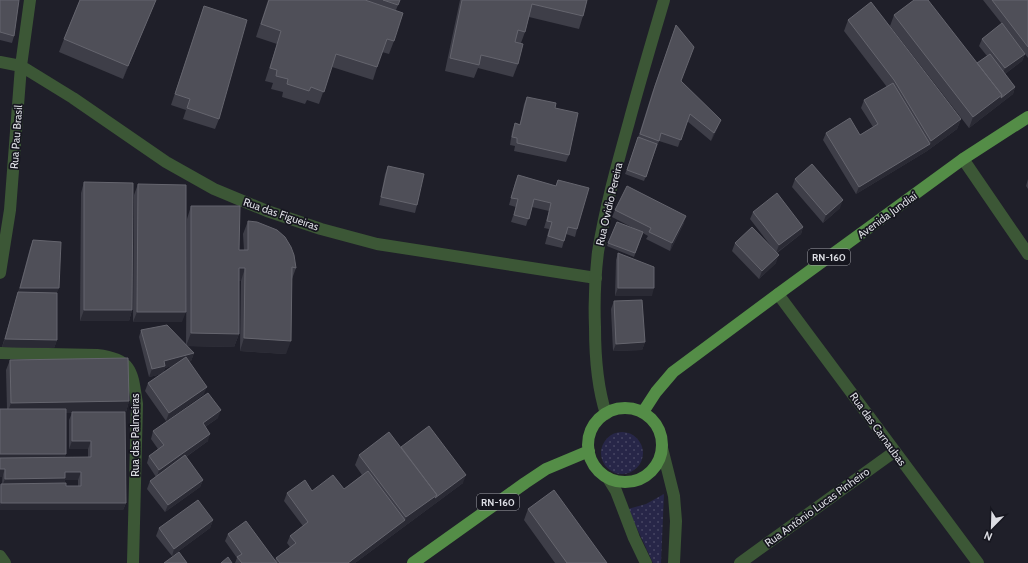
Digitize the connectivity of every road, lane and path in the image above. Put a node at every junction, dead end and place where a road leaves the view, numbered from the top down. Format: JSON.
{"nodes":[{"id":1,"x":30,"y":0,"type":"edge"},
{"id":2,"x":664,"y":0,"type":"edge"},
{"id":3,"x":0,"y":62,"type":"edge"},
{"id":4,"x":21,"y":66,"type":"junction"},
{"id":5,"x":1028,"y":117,"type":"edge"},
{"id":6,"x":963,"y":159,"type":"junction"},
{"id":7,"x":1028,"y":254,"type":"edge"},
{"id":8,"x":0,"y":273,"type":"edge"},
{"id":9,"x":596,"y":278,"type":"junction"},
{"id":10,"x":778,"y":294,"type":"junction"},
{"id":11,"x":0,"y":353,"type":"edge"},
{"id":12,"x":643,"y":412,"type":"junction"},
{"id":13,"x":606,"y":414,"type":"junction"},
{"id":14,"x":662,"y":448,"type":"junction"},
{"id":15,"x":589,"y":451,"type":"junction"},
{"id":16,"x":894,"y":452,"type":"junction"},
{"id":17,"x":608,"y":478,"type":"junction"},
{"id":18,"x":0,"y":556,"type":"edge"},
{"id":19,"x":5,"y":563,"type":"edge"},
{"id":20,"x":133,"y":563,"type":"edge"},
{"id":21,"x":413,"y":563,"type":"edge"},
{"id":22,"x":646,"y":563,"type":"edge"},
{"id":23,"x":674,"y":563,"type":"edge"},
{"id":24,"x":740,"y":563,"type":"edge"},
{"id":25,"x":978,"y":563,"type":"edge"}],
"edges":[{"from":1,"to":4,"type":"street","name":"Rua Pau Brasil"},
{"from":2,"to":9,"type":"street","name":"Rua Ovidio Pereira"},
{"from":3,"to":4,"type":"street","name":"Rua das Figueiras"},
{"from":4,"to":8,"type":"street","name":"Rua Pau Brasil"},
{"from":4,"to":9,"type":"street","name":"Rua das Figueiras"},
{"from":5,"to":6,"type":"main road","name":"Avenida Jundiaí","number":"RN-160"},
{"from":6,"to":7,"type":"street"},
{"from":6,"to":10,"type":"main road","name":"Avenida Jundiaí","number":"RN-160"},
{"from":9,"to":13,"type":"street","name":"Rua Ovidio Pereira"},
{"from":10,"to":12,"type":"main road","name":"Avenida Jundiaí","number":"RN-160"},
{"from":10,"to":16,"type":"street","name":"Rua das Carnaubas"},
{"from":11,"to":20,"type":"street","name":"Rua das Palmeiras"},
{"from":12,"to":13,"type":"main road"},
{"from":12,"to":14,"type":"main road"},
{"from":13,"to":15,"type":"main road"},
{"from":14,"to":17,"type":"main road"},
{"from":14,"to":23,"type":"street"},
{"from":15,"to":17,"type":"main road"},
{"from":15,"to":21,"type":"main road","number":"RN-160"},
{"from":16,"to":24,"type":"street","name":"Rua Antônio Lucas Pinheiro"},
{"from":16,"to":25,"type":"street","name":"Rua das Carnaubas"},
{"from":17,"to":22,"type":"street"},
{"from":18,"to":19,"type":"street"}]}
